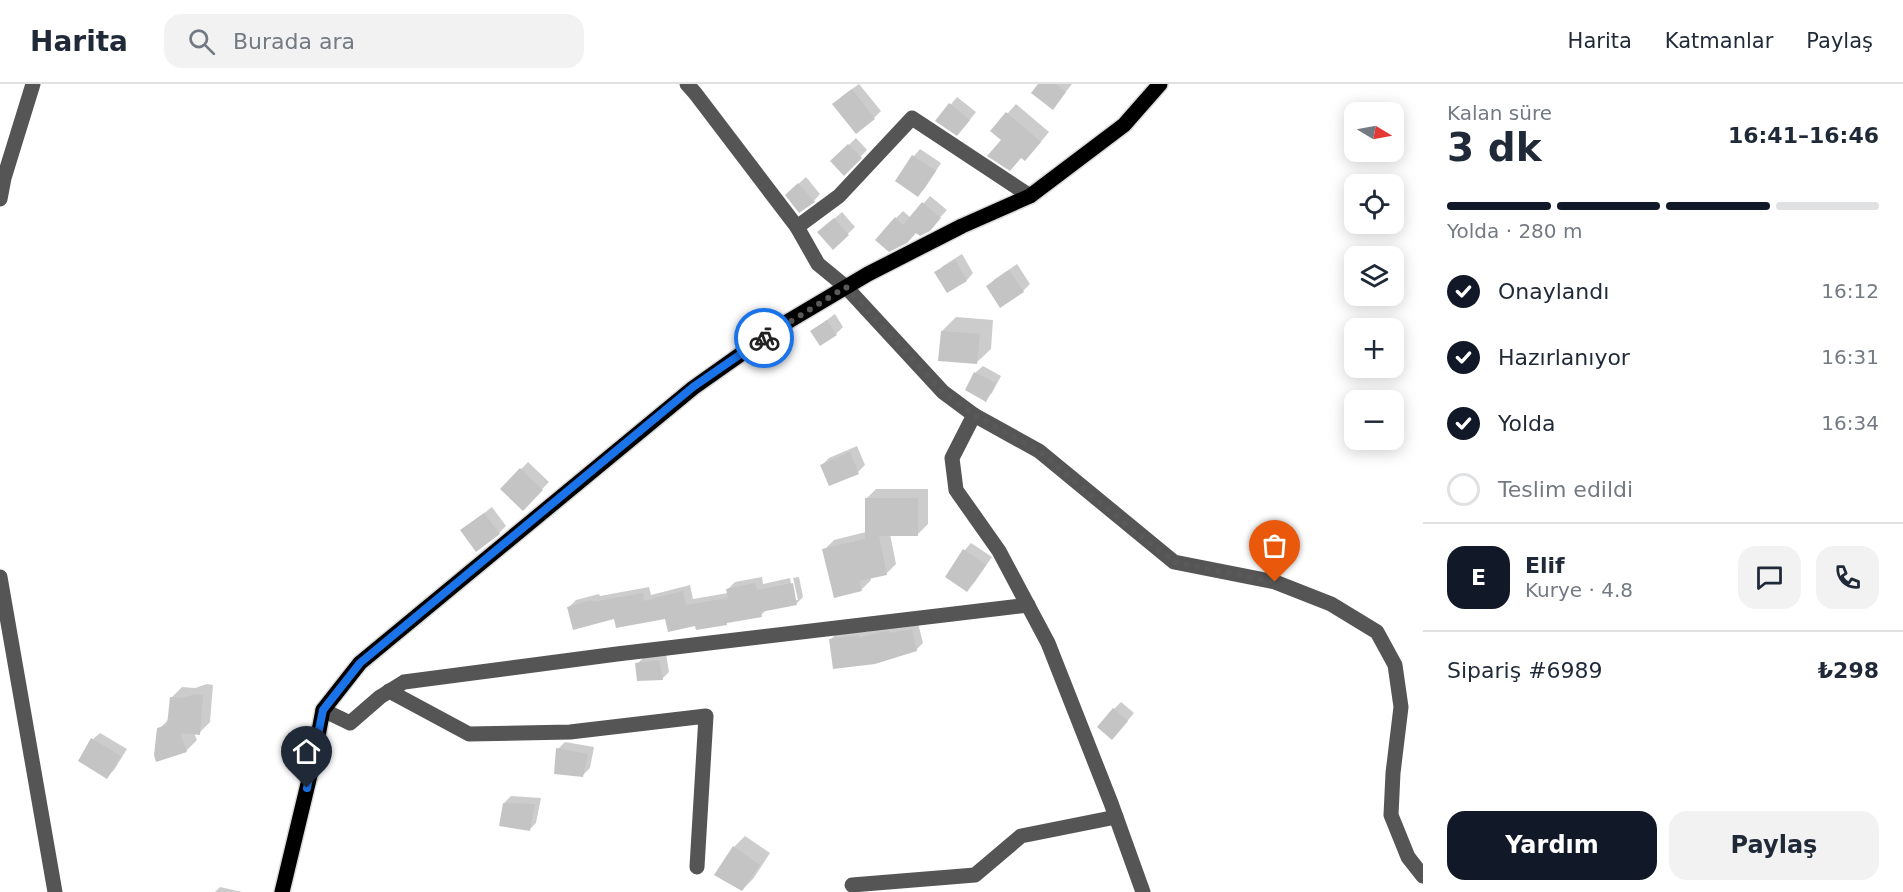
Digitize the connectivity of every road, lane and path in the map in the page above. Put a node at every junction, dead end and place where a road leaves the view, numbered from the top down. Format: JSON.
{"nodes":[{"id":1,"x":33,"y":84,"type":"edge"},
{"id":2,"x":687,"y":84,"type":"edge"},
{"id":3,"x":1160,"y":84,"type":"edge"},
{"id":4,"x":1030,"y":196,"type":"junction"},
{"id":5,"x":0,"y":199,"type":"edge"},
{"id":6,"x":797,"y":227,"type":"junction"},
{"id":7,"x":846,"y":287,"type":"junction"},
{"id":8,"x":974,"y":415,"type":"junction"},
{"id":9,"x":0,"y":577,"type":"edge"},
{"id":10,"x":1028,"y":605,"type":"junction"},
{"id":11,"x":389,"y":691,"type":"junction"},
{"id":12,"x":323,"y":710,"type":"junction"},
{"id":13,"x":1116,"y":817,"type":"junction"},
{"id":14,"x":697,"y":867,"type":"dead end"},
{"id":15,"x":1423,"y":876,"type":"edge"},
{"id":16,"x":852,"y":885,"type":"dead end"},
{"id":17,"x":55,"y":892,"type":"edge"},
{"id":18,"x":282,"y":892,"type":"edge"},
{"id":19,"x":1143,"y":892,"type":"edge"}],
"edges":[{"from":1,"to":5,"type":"street"},
{"from":2,"to":6,"type":"street"},
{"from":3,"to":4,"type":"main road"},
{"from":4,"to":6,"type":"street"},
{"from":4,"to":7,"type":"main road"},
{"from":6,"to":7,"type":"street"},
{"from":7,"to":8,"type":"street"},
{"from":7,"to":12,"type":"main road"},
{"from":8,"to":10,"type":"street"},
{"from":8,"to":15,"type":"street"},
{"from":9,"to":17,"type":"street"},
{"from":10,"to":11,"type":"street"},
{"from":10,"to":13,"type":"street"},
{"from":11,"to":12,"type":"street"},
{"from":11,"to":14,"type":"street"},
{"from":12,"to":18,"type":"main road"},
{"from":13,"to":16,"type":"street"},
{"from":13,"to":19,"type":"street"}]}
